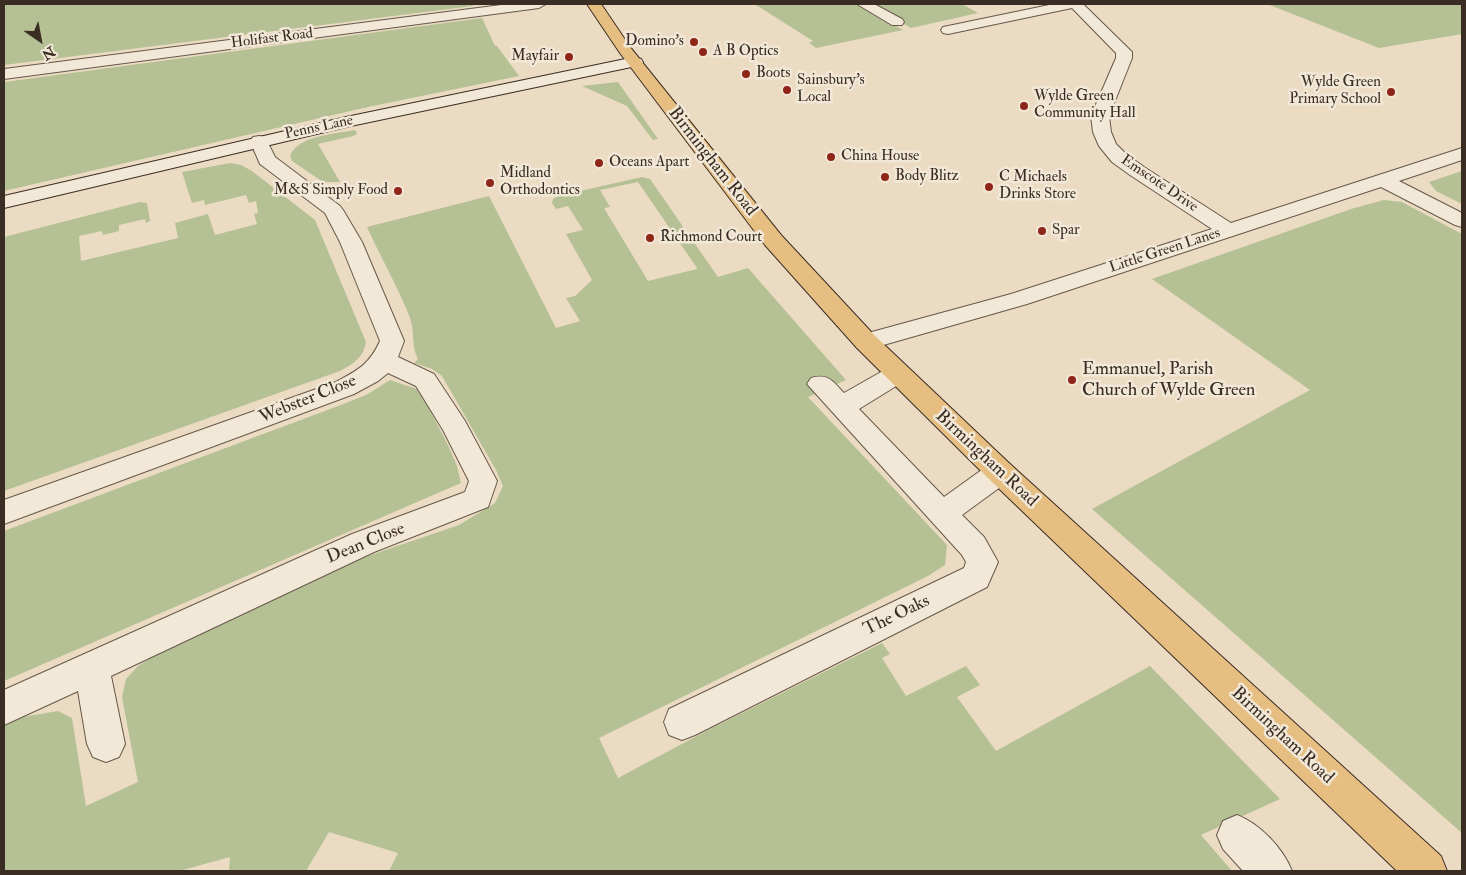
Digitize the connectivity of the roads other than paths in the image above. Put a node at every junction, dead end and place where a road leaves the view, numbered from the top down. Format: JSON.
{"nodes":[{"id":1,"x":540,"y":4,"type":"edge"},
{"id":2,"x":594,"y":4,"type":"edge"},
{"id":3,"x":864,"y":4,"type":"edge"},
{"id":4,"x":1074,"y":4,"type":"edge"},
{"id":5,"x":897,"y":22,"type":"dead end"},
{"id":6,"x":948,"y":30,"type":"dead end"},
{"id":7,"x":636,"y":62,"type":"junction"},
{"id":8,"x":4,"y":74,"type":"edge"},
{"id":9,"x":259,"y":141,"type":"junction"},
{"id":10,"x":1462,"y":154,"type":"edge"},
{"id":11,"x":1382,"y":180,"type":"junction"},
{"id":12,"x":4,"y":202,"type":"edge"},
{"id":13,"x":1462,"y":221,"type":"edge"},
{"id":14,"x":1228,"y":230,"type":"junction"},
{"id":15,"x":866,"y":342,"type":"junction"},
{"id":16,"x":384,"y":361,"type":"junction"},
{"id":17,"x":897,"y":374,"type":"junction"},
{"id":18,"x":820,"y":384,"type":"dead end"},
{"id":19,"x":842,"y":407,"type":"junction"},
{"id":20,"x":1000,"y":472,"type":"junction"},
{"id":21,"x":4,"y":512,"type":"edge"},
{"id":22,"x":942,"y":514,"type":"junction"},
{"id":23,"x":92,"y":669,"type":"junction"},
{"id":24,"x":4,"y":708,"type":"edge"},
{"id":25,"x":682,"y":722,"type":"dead end"},
{"id":26,"x":106,"y":744,"type":"dead end"},
{"id":27,"x":1237,"y":835,"type":"dead end"},
{"id":28,"x":1271,"y":871,"type":"edge"},
{"id":29,"x":1426,"y":871,"type":"edge"}],
"edges":[{"from":1,"to":8,"type":"street","name":"Holifast Road"},
{"from":2,"to":7,"type":"main road","name":"Birmingham Road"},
{"from":3,"to":5,"type":"street"},
{"from":4,"to":6,"type":"street","name":"Emscote Drive"},
{"from":4,"to":14,"type":"street","name":"Emscote Drive"},
{"from":7,"to":9,"type":"street","name":"Penns Lane"},
{"from":7,"to":15,"type":"main road","name":"Birmingham Road"},
{"from":9,"to":12,"type":"street","name":"Penns Lane"},
{"from":9,"to":16,"type":"street"},
{"from":10,"to":11,"type":"street","name":"Little Green Lanes"},
{"from":11,"to":13,"type":"street"},
{"from":11,"to":14,"type":"street","name":"Little Green Lanes"},
{"from":14,"to":15,"type":"street","name":"Little Green Lanes"},
{"from":15,"to":17,"type":"main road","name":"Birmingham Road"},
{"from":16,"to":21,"type":"street","name":"Webster Close"},
{"from":16,"to":23,"type":"street","name":"Dean Close"},
{"from":17,"to":19,"type":"street"},
{"from":17,"to":20,"type":"main road","name":"Birmingham Road"},
{"from":18,"to":19,"type":"street"},
{"from":19,"to":22,"type":"street"},
{"from":20,"to":22,"type":"street"},
{"from":20,"to":29,"type":"main road","name":"Birmingham Road"},
{"from":22,"to":25,"type":"street","name":"The Oaks"},
{"from":23,"to":24,"type":"street","name":"Dean Close"},
{"from":23,"to":26,"type":"street"},
{"from":27,"to":28,"type":"street"}]}
